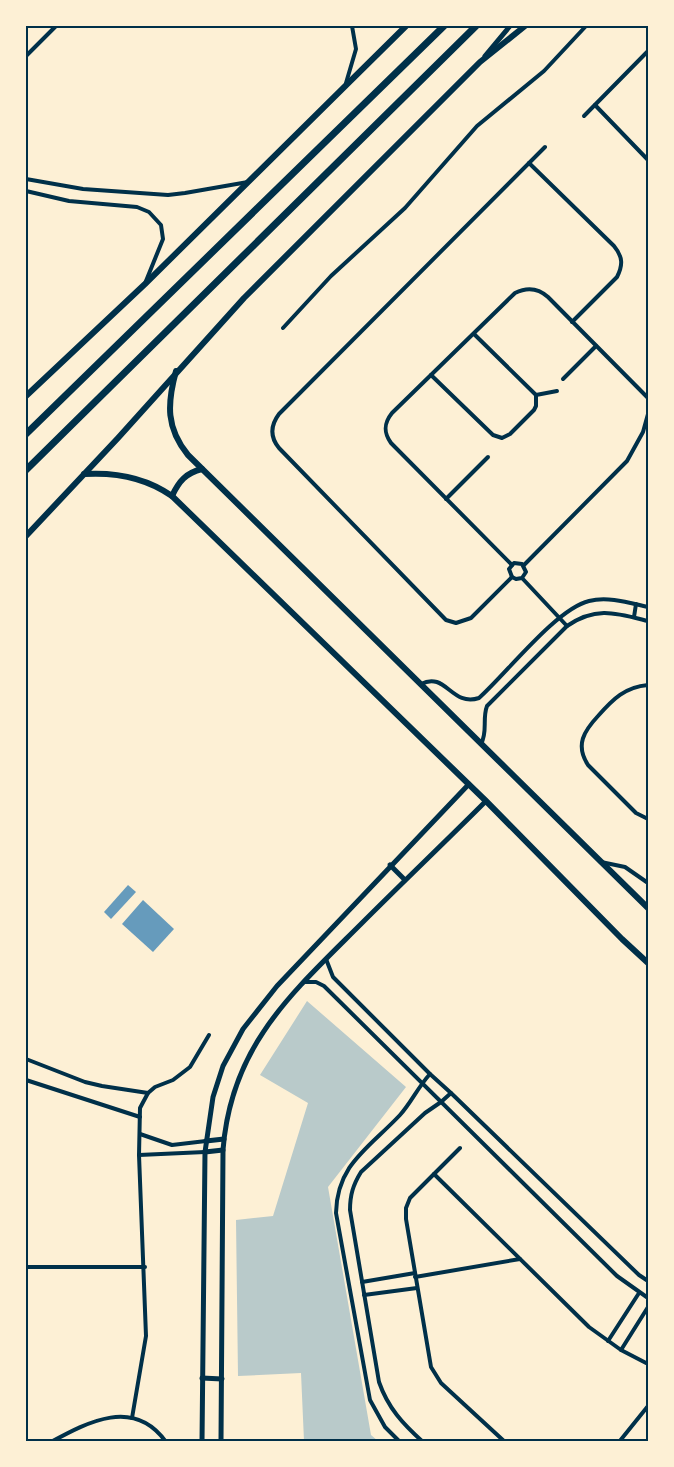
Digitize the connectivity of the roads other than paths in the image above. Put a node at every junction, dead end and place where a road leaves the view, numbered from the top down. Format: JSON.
{"nodes":[{"id":1,"x":56,"y":26,"type":"edge"},
{"id":2,"x":352,"y":26,"type":"edge"},
{"id":3,"x":406,"y":26,"type":"edge"},
{"id":4,"x":444,"y":26,"type":"edge"},
{"id":5,"x":476,"y":26,"type":"edge"},
{"id":6,"x":510,"y":26,"type":"edge"},
{"id":7,"x":525,"y":26,"type":"edge"},
{"id":8,"x":586,"y":26,"type":"edge"},
{"id":9,"x":648,"y":51,"type":"edge"},
{"id":10,"x":26,"y":56,"type":"edge"},
{"id":11,"x":480,"y":62,"type":"junction"},
{"id":12,"x":345,"y":86,"type":"junction"},
{"id":13,"x":595,"y":105,"type":"junction"},
{"id":14,"x":584,"y":116,"type":"dead end"},
{"id":15,"x":545,"y":147,"type":"dead end"},
{"id":16,"x":648,"y":160,"type":"edge"},
{"id":17,"x":529,"y":163,"type":"junction"},
{"id":18,"x":26,"y":179,"type":"edge"},
{"id":19,"x":248,"y":182,"type":"junction"},
{"id":20,"x":26,"y":191,"type":"edge"},
{"id":21,"x":145,"y":284,"type":"junction"},
{"id":22,"x":572,"y":322,"type":"junction"},
{"id":23,"x":283,"y":328,"type":"dead end"},
{"id":24,"x":474,"y":333,"type":"junction"},
{"id":25,"x":596,"y":346,"type":"junction"},
{"id":26,"x":176,"y":371,"type":"junction"},
{"id":27,"x":431,"y":375,"type":"junction"},
{"id":28,"x":563,"y":379,"type":"dead end"},
{"id":29,"x":557,"y":391,"type":"dead end"},
{"id":30,"x":536,"y":395,"type":"junction"},
{"id":31,"x":26,"y":396,"type":"edge"},
{"id":32,"x":648,"y":398,"type":"edge"},
{"id":33,"x":648,"y":414,"type":"edge"},
{"id":34,"x":26,"y":434,"type":"edge"},
{"id":35,"x":488,"y":457,"type":"dead end"},
{"id":36,"x":202,"y":469,"type":"junction"},
{"id":37,"x":26,"y":470,"type":"edge"},
{"id":38,"x":84,"y":474,"type":"junction"},
{"id":39,"x":172,"y":496,"type":"junction"},
{"id":40,"x":446,"y":499,"type":"junction"},
{"id":41,"x":26,"y":536,"type":"edge"},
{"id":42,"x":512,"y":565,"type":"junction"},
{"id":43,"x":524,"y":565,"type":"junction"},
{"id":44,"x":512,"y":577,"type":"junction"},
{"id":45,"x":522,"y":578,"type":"junction"},
{"id":46,"x":636,"y":604,"type":"junction"},
{"id":47,"x":648,"y":607,"type":"edge"},
{"id":48,"x":634,"y":617,"type":"junction"},
{"id":49,"x":558,"y":618,"type":"junction"},
{"id":50,"x":648,"y":621,"type":"edge"},
{"id":51,"x":567,"y":626,"type":"junction"},
{"id":52,"x":421,"y":684,"type":"junction"},
{"id":53,"x":648,"y":685,"type":"edge"},
{"id":54,"x":479,"y":698,"type":"junction"},
{"id":55,"x":487,"y":706,"type":"junction"},
{"id":56,"x":481,"y":744,"type":"junction"},
{"id":57,"x":469,"y":784,"type":"junction"},
{"id":58,"x":486,"y":801,"type":"junction"},
{"id":59,"x":648,"y":819,"type":"edge"},
{"id":60,"x":599,"y":862,"type":"junction"},
{"id":61,"x":390,"y":865,"type":"junction"},
{"id":62,"x":405,"y":880,"type":"junction"},
{"id":63,"x":648,"y":883,"type":"edge"},
{"id":64,"x":648,"y":908,"type":"edge"},
{"id":65,"x":326,"y":959,"type":"junction"},
{"id":66,"x":648,"y":963,"type":"edge"},
{"id":67,"x":304,"y":982,"type":"junction"},
{"id":68,"x":209,"y":1035,"type":"dead end"},
{"id":69,"x":26,"y":1059,"type":"edge"},
{"id":70,"x":430,"y":1074,"type":"junction"},
{"id":71,"x":26,"y":1080,"type":"edge"},
{"id":72,"x":421,"y":1083,"type":"junction"},
{"id":73,"x":451,"y":1092,"type":"junction"},
{"id":74,"x":148,"y":1093,"type":"junction"},
{"id":75,"x":441,"y":1102,"type":"junction"},
{"id":76,"x":140,"y":1117,"type":"junction"},
{"id":77,"x":140,"y":1134,"type":"junction"},
{"id":78,"x":224,"y":1139,"type":"junction"},
{"id":79,"x":206,"y":1141,"type":"junction"},
{"id":80,"x":460,"y":1148,"type":"dead end"},
{"id":81,"x":223,"y":1150,"type":"junction"},
{"id":82,"x":205,"y":1152,"type":"junction"},
{"id":83,"x":139,"y":1155,"type":"junction"},
{"id":84,"x":434,"y":1174,"type":"junction"},
{"id":85,"x":520,"y":1259,"type":"junction"},
{"id":86,"x":26,"y":1267,"type":"edge"},
{"id":87,"x":145,"y":1267,"type":"junction"},
{"id":88,"x":415,"y":1275,"type":"junction"},
{"id":89,"x":648,"y":1281,"type":"edge"},
{"id":90,"x":362,"y":1282,"type":"junction"},
{"id":91,"x":417,"y":1288,"type":"junction"},
{"id":92,"x":639,"y":1293,"type":"junction"},
{"id":93,"x":364,"y":1296,"type":"junction"},
{"id":94,"x":648,"y":1298,"type":"edge"},
{"id":95,"x":648,"y":1307,"type":"edge"},
{"id":96,"x":608,"y":1341,"type":"junction"},
{"id":97,"x":621,"y":1350,"type":"junction"},
{"id":98,"x":648,"y":1364,"type":"edge"},
{"id":99,"x":202,"y":1378,"type":"junction"},
{"id":100,"x":222,"y":1379,"type":"junction"},
{"id":101,"x":648,"y":1406,"type":"edge"},
{"id":102,"x":132,"y":1418,"type":"junction"},
{"id":103,"x":51,"y":1442,"type":"edge"},
{"id":104,"x":165,"y":1442,"type":"edge"},
{"id":105,"x":202,"y":1442,"type":"edge"},
{"id":106,"x":220,"y":1442,"type":"edge"},
{"id":107,"x":400,"y":1442,"type":"edge"},
{"id":108,"x":423,"y":1442,"type":"edge"},
{"id":109,"x":505,"y":1442,"type":"edge"},
{"id":110,"x":619,"y":1442,"type":"edge"}],
"edges":[{"from":1,"to":10,"type":"street"},
{"from":2,"to":12,"type":"street"},
{"from":3,"to":12,"type":"main road"},
{"from":4,"to":34,"type":"highway"},
{"from":5,"to":37,"type":"highway"},
{"from":6,"to":11,"type":"street"},
{"from":7,"to":11,"type":"main road"},
{"from":8,"to":23,"type":"street"},
{"from":9,"to":13,"type":"street"},
{"from":11,"to":26,"type":"main road"},
{"from":12,"to":19,"type":"main road"},
{"from":13,"to":14,"type":"street"},
{"from":13,"to":16,"type":"street"},
{"from":15,"to":17,"type":"street"},
{"from":17,"to":22,"type":"street"},
{"from":17,"to":44,"type":"street"},
{"from":18,"to":19,"type":"street"},
{"from":19,"to":21,"type":"main road"},
{"from":20,"to":21,"type":"street"},
{"from":21,"to":31,"type":"main road"},
{"from":22,"to":24,"type":"street"},
{"from":22,"to":25,"type":"street"},
{"from":24,"to":27,"type":"street"},
{"from":24,"to":30,"type":"street"},
{"from":25,"to":28,"type":"street"},
{"from":25,"to":32,"type":"street"},
{"from":26,"to":36,"type":"main road"},
{"from":26,"to":38,"type":"main road"},
{"from":27,"to":30,"type":"street"},
{"from":27,"to":40,"type":"street"},
{"from":29,"to":30,"type":"street"},
{"from":33,"to":43,"type":"street"},
{"from":35,"to":40,"type":"street"},
{"from":36,"to":39,"type":"main road"},
{"from":36,"to":52,"type":"main road"},
{"from":38,"to":39,"type":"main road"},
{"from":38,"to":41,"type":"main road"},
{"from":39,"to":57,"type":"main road"},
{"from":40,"to":42,"type":"street"},
{"from":42,"to":43,"type":"street"},
{"from":42,"to":44,"type":"street"},
{"from":43,"to":45,"type":"street"},
{"from":44,"to":45,"type":"street"},
{"from":45,"to":49,"type":"street"},
{"from":46,"to":47,"type":"street"},
{"from":46,"to":48,"type":"street"},
{"from":46,"to":49,"type":"street"},
{"from":48,"to":50,"type":"street"},
{"from":48,"to":51,"type":"street"},
{"from":49,"to":51,"type":"street"},
{"from":49,"to":54,"type":"street"},
{"from":51,"to":55,"type":"street"},
{"from":52,"to":54,"type":"street"},
{"from":52,"to":56,"type":"main road"},
{"from":53,"to":59,"type":"street"},
{"from":54,"to":55,"type":"street"},
{"from":55,"to":56,"type":"street"},
{"from":56,"to":60,"type":"main road"},
{"from":57,"to":58,"type":"main road"},
{"from":57,"to":61,"type":"street"},
{"from":58,"to":62,"type":"street"},
{"from":58,"to":66,"type":"main road"},
{"from":60,"to":63,"type":"street"},
{"from":60,"to":64,"type":"main road"},
{"from":61,"to":62,"type":"street"},
{"from":61,"to":79,"type":"street"},
{"from":62,"to":65,"type":"street"},
{"from":65,"to":67,"type":"street"},
{"from":65,"to":70,"type":"street"},
{"from":67,"to":72,"type":"street"},
{"from":67,"to":78,"type":"street"},
{"from":68,"to":74,"type":"street"},
{"from":69,"to":74,"type":"street"},
{"from":70,"to":72,"type":"street"},
{"from":70,"to":73,"type":"street"},
{"from":71,"to":76,"type":"street"},
{"from":72,"to":75,"type":"street"},
{"from":72,"to":107,"type":"street"},
{"from":73,"to":75,"type":"street"},
{"from":73,"to":89,"type":"street"},
{"from":74,"to":76,"type":"street"},
{"from":75,"to":90,"type":"street"},
{"from":75,"to":92,"type":"street"},
{"from":76,"to":77,"type":"street"},
{"from":77,"to":79,"type":"street"},
{"from":77,"to":83,"type":"street"},
{"from":78,"to":79,"type":"street"},
{"from":78,"to":81,"type":"street"},
{"from":79,"to":82,"type":"street"},
{"from":80,"to":84,"type":"street"},
{"from":81,"to":82,"type":"street"},
{"from":81,"to":100,"type":"street"},
{"from":82,"to":83,"type":"street"},
{"from":82,"to":99,"type":"street"},
{"from":83,"to":87,"type":"street"},
{"from":84,"to":85,"type":"street"},
{"from":84,"to":88,"type":"street"},
{"from":85,"to":88,"type":"street"},
{"from":85,"to":96,"type":"street"},
{"from":86,"to":87,"type":"street"},
{"from":87,"to":102,"type":"street"},
{"from":88,"to":90,"type":"street"},
{"from":88,"to":91,"type":"street"},
{"from":90,"to":93,"type":"street"},
{"from":91,"to":93,"type":"street"},
{"from":91,"to":109,"type":"street"},
{"from":92,"to":94,"type":"street"},
{"from":92,"to":96,"type":"street"},
{"from":93,"to":108,"type":"street"},
{"from":95,"to":97,"type":"street"},
{"from":96,"to":97,"type":"street"},
{"from":97,"to":98,"type":"street"},
{"from":99,"to":100,"type":"street"},
{"from":99,"to":105,"type":"street"},
{"from":100,"to":106,"type":"street"},
{"from":101,"to":110,"type":"street"},
{"from":102,"to":103,"type":"street"},
{"from":102,"to":104,"type":"street"}]}
